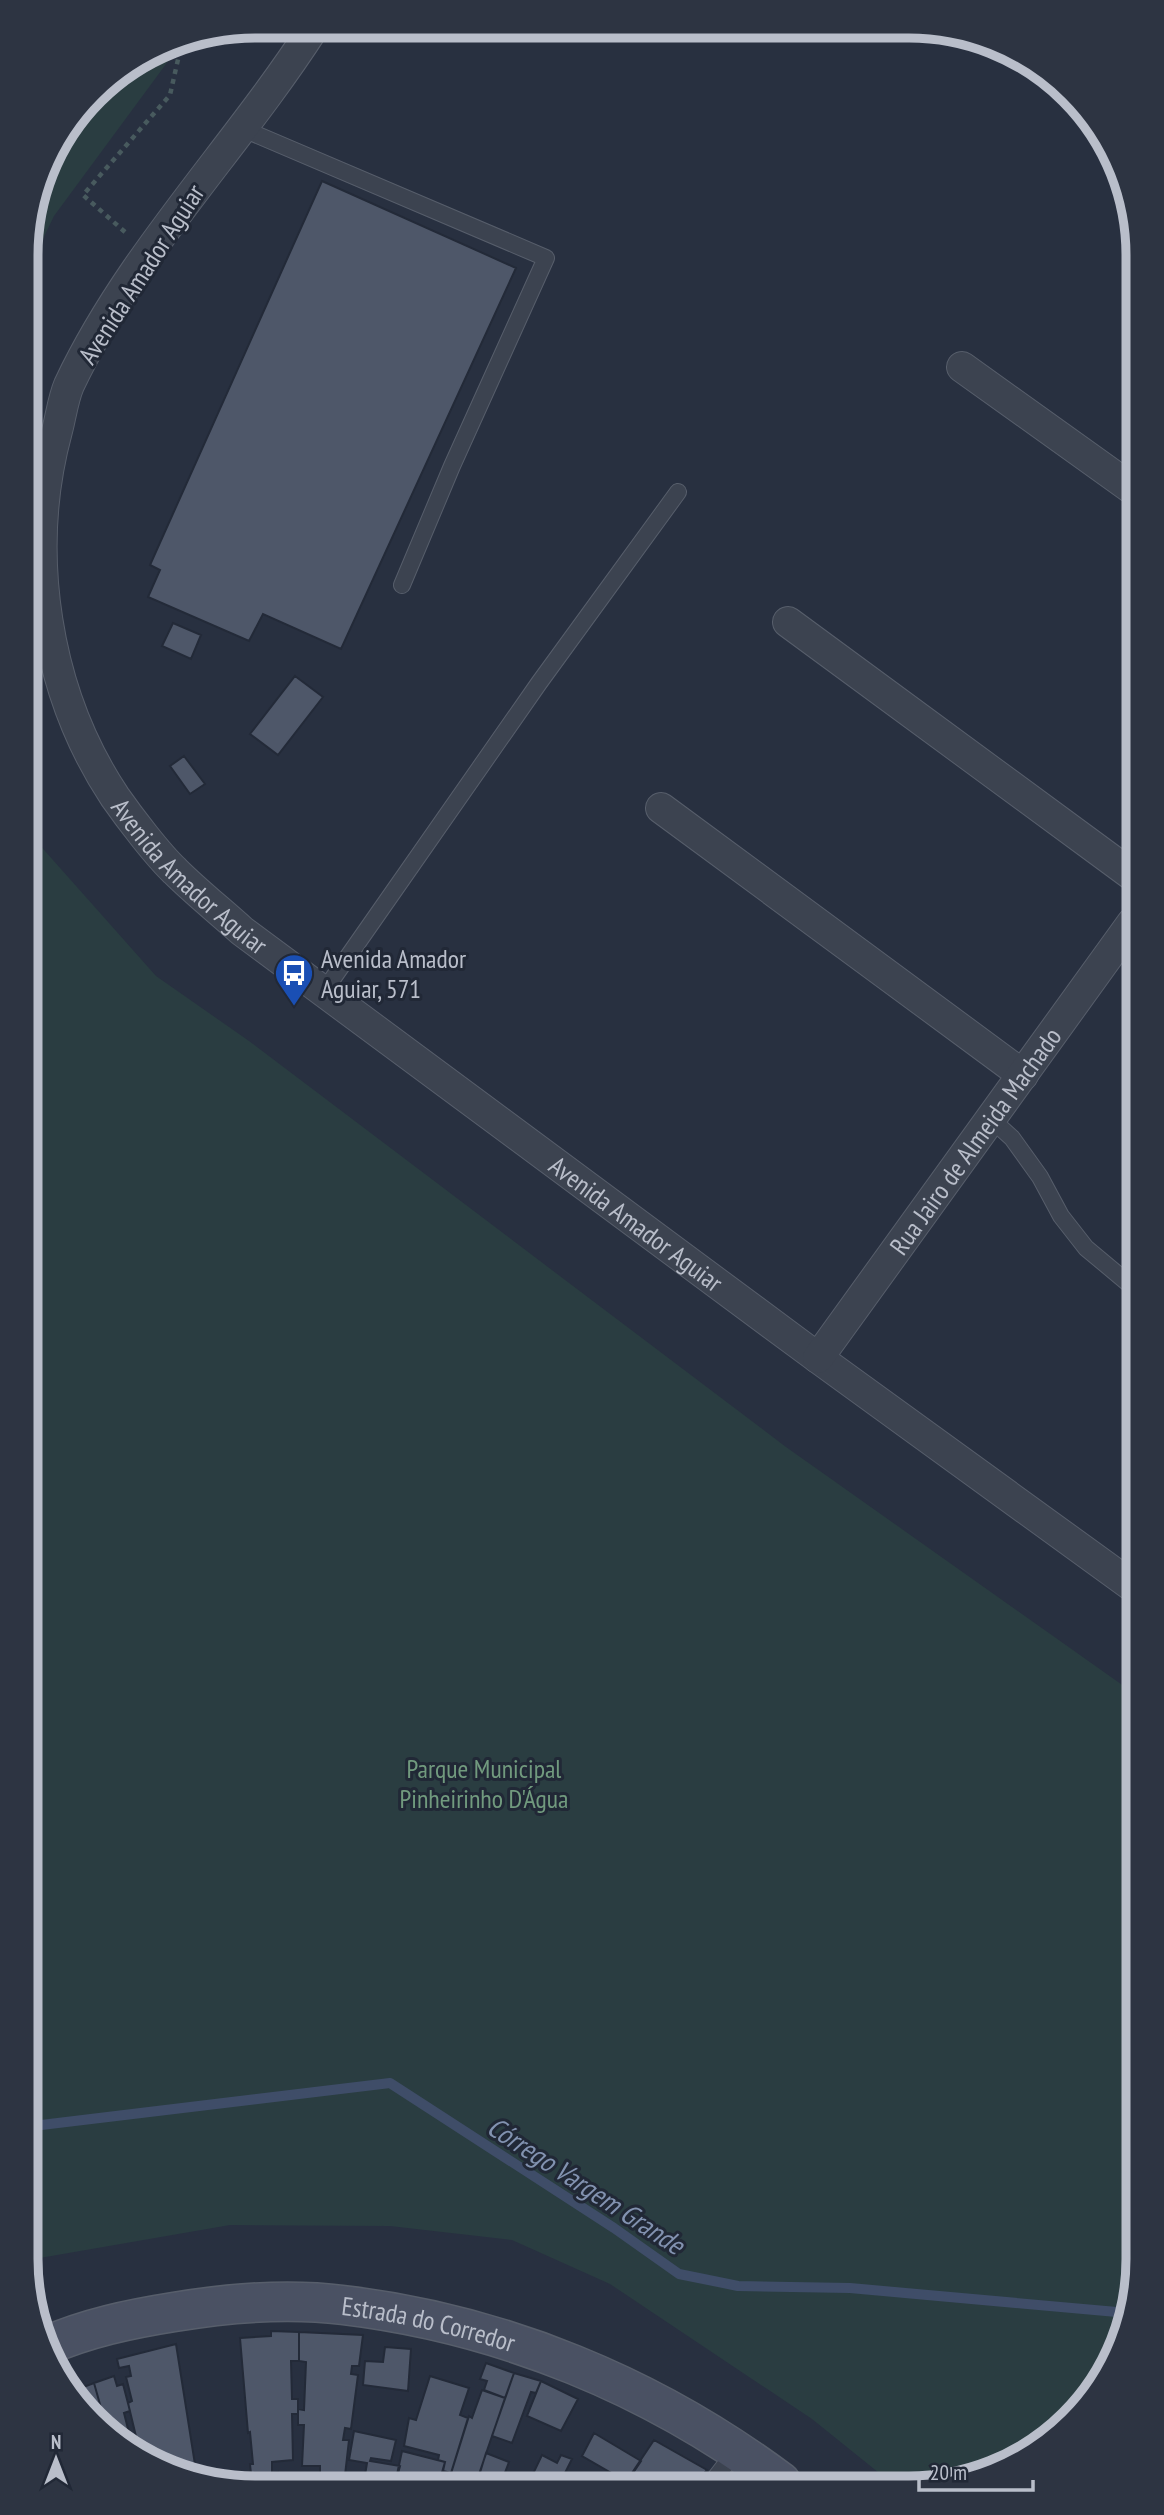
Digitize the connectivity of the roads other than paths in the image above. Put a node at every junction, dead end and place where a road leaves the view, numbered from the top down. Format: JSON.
{"nodes":[{"id":1,"x":306,"y":39,"type":"edge"},
{"id":2,"x":241,"y":128,"type":"junction"},
{"id":3,"x":962,"y":367,"type":"dead end"},
{"id":4,"x":1126,"y":484,"type":"edge"},
{"id":5,"x":678,"y":492,"type":"dead end"},
{"id":6,"x":402,"y":586,"type":"dead end"},
{"id":7,"x":788,"y":622,"type":"dead end"},
{"id":8,"x":661,"y":808,"type":"dead end"},
{"id":9,"x":1126,"y":870,"type":"edge"},
{"id":10,"x":1126,"y":932,"type":"edge"},
{"id":11,"x":324,"y":991,"type":"junction"},
{"id":12,"x":1023,"y":1075,"type":"junction"},
{"id":13,"x":991,"y":1119,"type":"junction"},
{"id":14,"x":1125,"y":1281,"type":"edge"},
{"id":15,"x":818,"y":1358,"type":"junction"},
{"id":16,"x":1125,"y":1581,"type":"edge"},
{"id":17,"x":55,"y":2343,"type":"edge"},
{"id":18,"x":737,"y":2449,"type":"junction"},
{"id":19,"x":717,"y":2476,"type":"edge"},
{"id":20,"x":773,"y":2476,"type":"edge"}],
"edges":[{"from":1,"to":2,"type":"street","name":"Avenida Amador Aguiar"},
{"from":2,"to":6,"type":"lane"},
{"from":2,"to":11,"type":"street","name":"Avenida Amador Aguiar"},
{"from":3,"to":4,"type":"street"},
{"from":5,"to":11,"type":"lane"},
{"from":7,"to":9,"type":"street"},
{"from":8,"to":12,"type":"street"},
{"from":10,"to":12,"type":"street","name":"Rua Jairo de Almeida Machado"},
{"from":11,"to":15,"type":"street","name":"Avenida Amador Aguiar"},
{"from":12,"to":13,"type":"street","name":"Rua Jairo de Almeida Machado"},
{"from":13,"to":14,"type":"lane"},
{"from":13,"to":15,"type":"street","name":"Rua Jairo de Almeida Machado"},
{"from":15,"to":16,"type":"street","name":"Avenida Amador Aguiar"},
{"from":17,"to":18,"type":"main road","name":"Estrada do Corredor"},
{"from":18,"to":19,"type":"lane"},
{"from":18,"to":20,"type":"main road","name":"Estrada do Corredor"}]}
